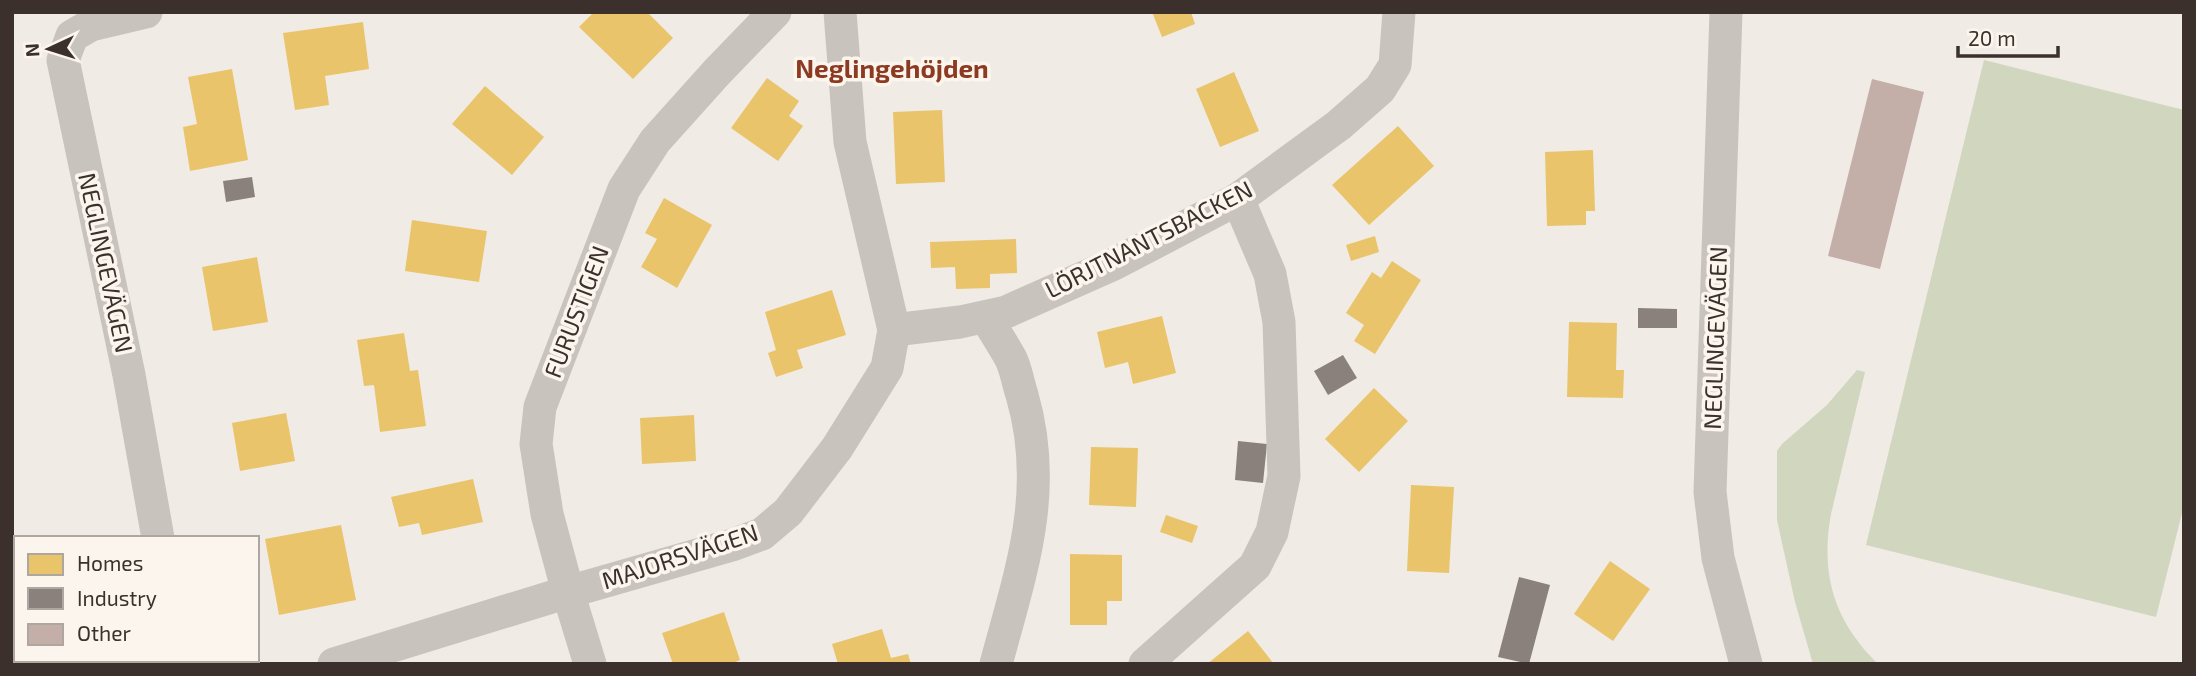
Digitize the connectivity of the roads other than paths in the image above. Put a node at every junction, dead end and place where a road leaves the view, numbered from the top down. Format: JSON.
{"nodes":[{"id":1,"x":775,"y":12,"type":"edge"},
{"id":2,"x":840,"y":12,"type":"edge"},
{"id":3,"x":1399,"y":12,"type":"edge"},
{"id":4,"x":1726,"y":12,"type":"edge"},
{"id":5,"x":125,"y":14,"type":"edge"},
{"id":6,"x":1238,"y":199,"type":"junction"},
{"id":7,"x":986,"y":317,"type":"junction"},
{"id":8,"x":894,"y":330,"type":"junction"},
{"id":9,"x":158,"y":536,"type":"edge"},
{"id":10,"x":568,"y":592,"type":"junction"},
{"id":11,"x":1742,"y":662,"type":"edge"},
{"id":12,"x":334,"y":664,"type":"edge"},
{"id":13,"x":590,"y":664,"type":"edge"},
{"id":14,"x":996,"y":664,"type":"edge"},
{"id":15,"x":1145,"y":664,"type":"edge"}],
"edges":[{"from":1,"to":10,"type":"street","name":"FURUSTIGEN"},
{"from":2,"to":8,"type":"street","name":"MAJORSVÄGEN"},
{"from":3,"to":6,"type":"street","name":"LÖRJTNANTSBACKEN"},
{"from":4,"to":11,"type":"street","name":"NEGLINGEVÄGEN"},
{"from":5,"to":9,"type":"street","name":"NEGLINGEVÄGEN"},
{"from":6,"to":7,"type":"street","name":"LÖRJTNANTSBACKEN"},
{"from":6,"to":15,"type":"street"},
{"from":7,"to":8,"type":"street","name":"LÖRJTNANTSBACKEN"},
{"from":7,"to":14,"type":"street"},
{"from":8,"to":10,"type":"street","name":"MAJORSVÄGEN"},
{"from":10,"to":12,"type":"street","name":"MAJORSVÄGEN"},
{"from":10,"to":13,"type":"street","name":"FURUSTIGEN"}]}
